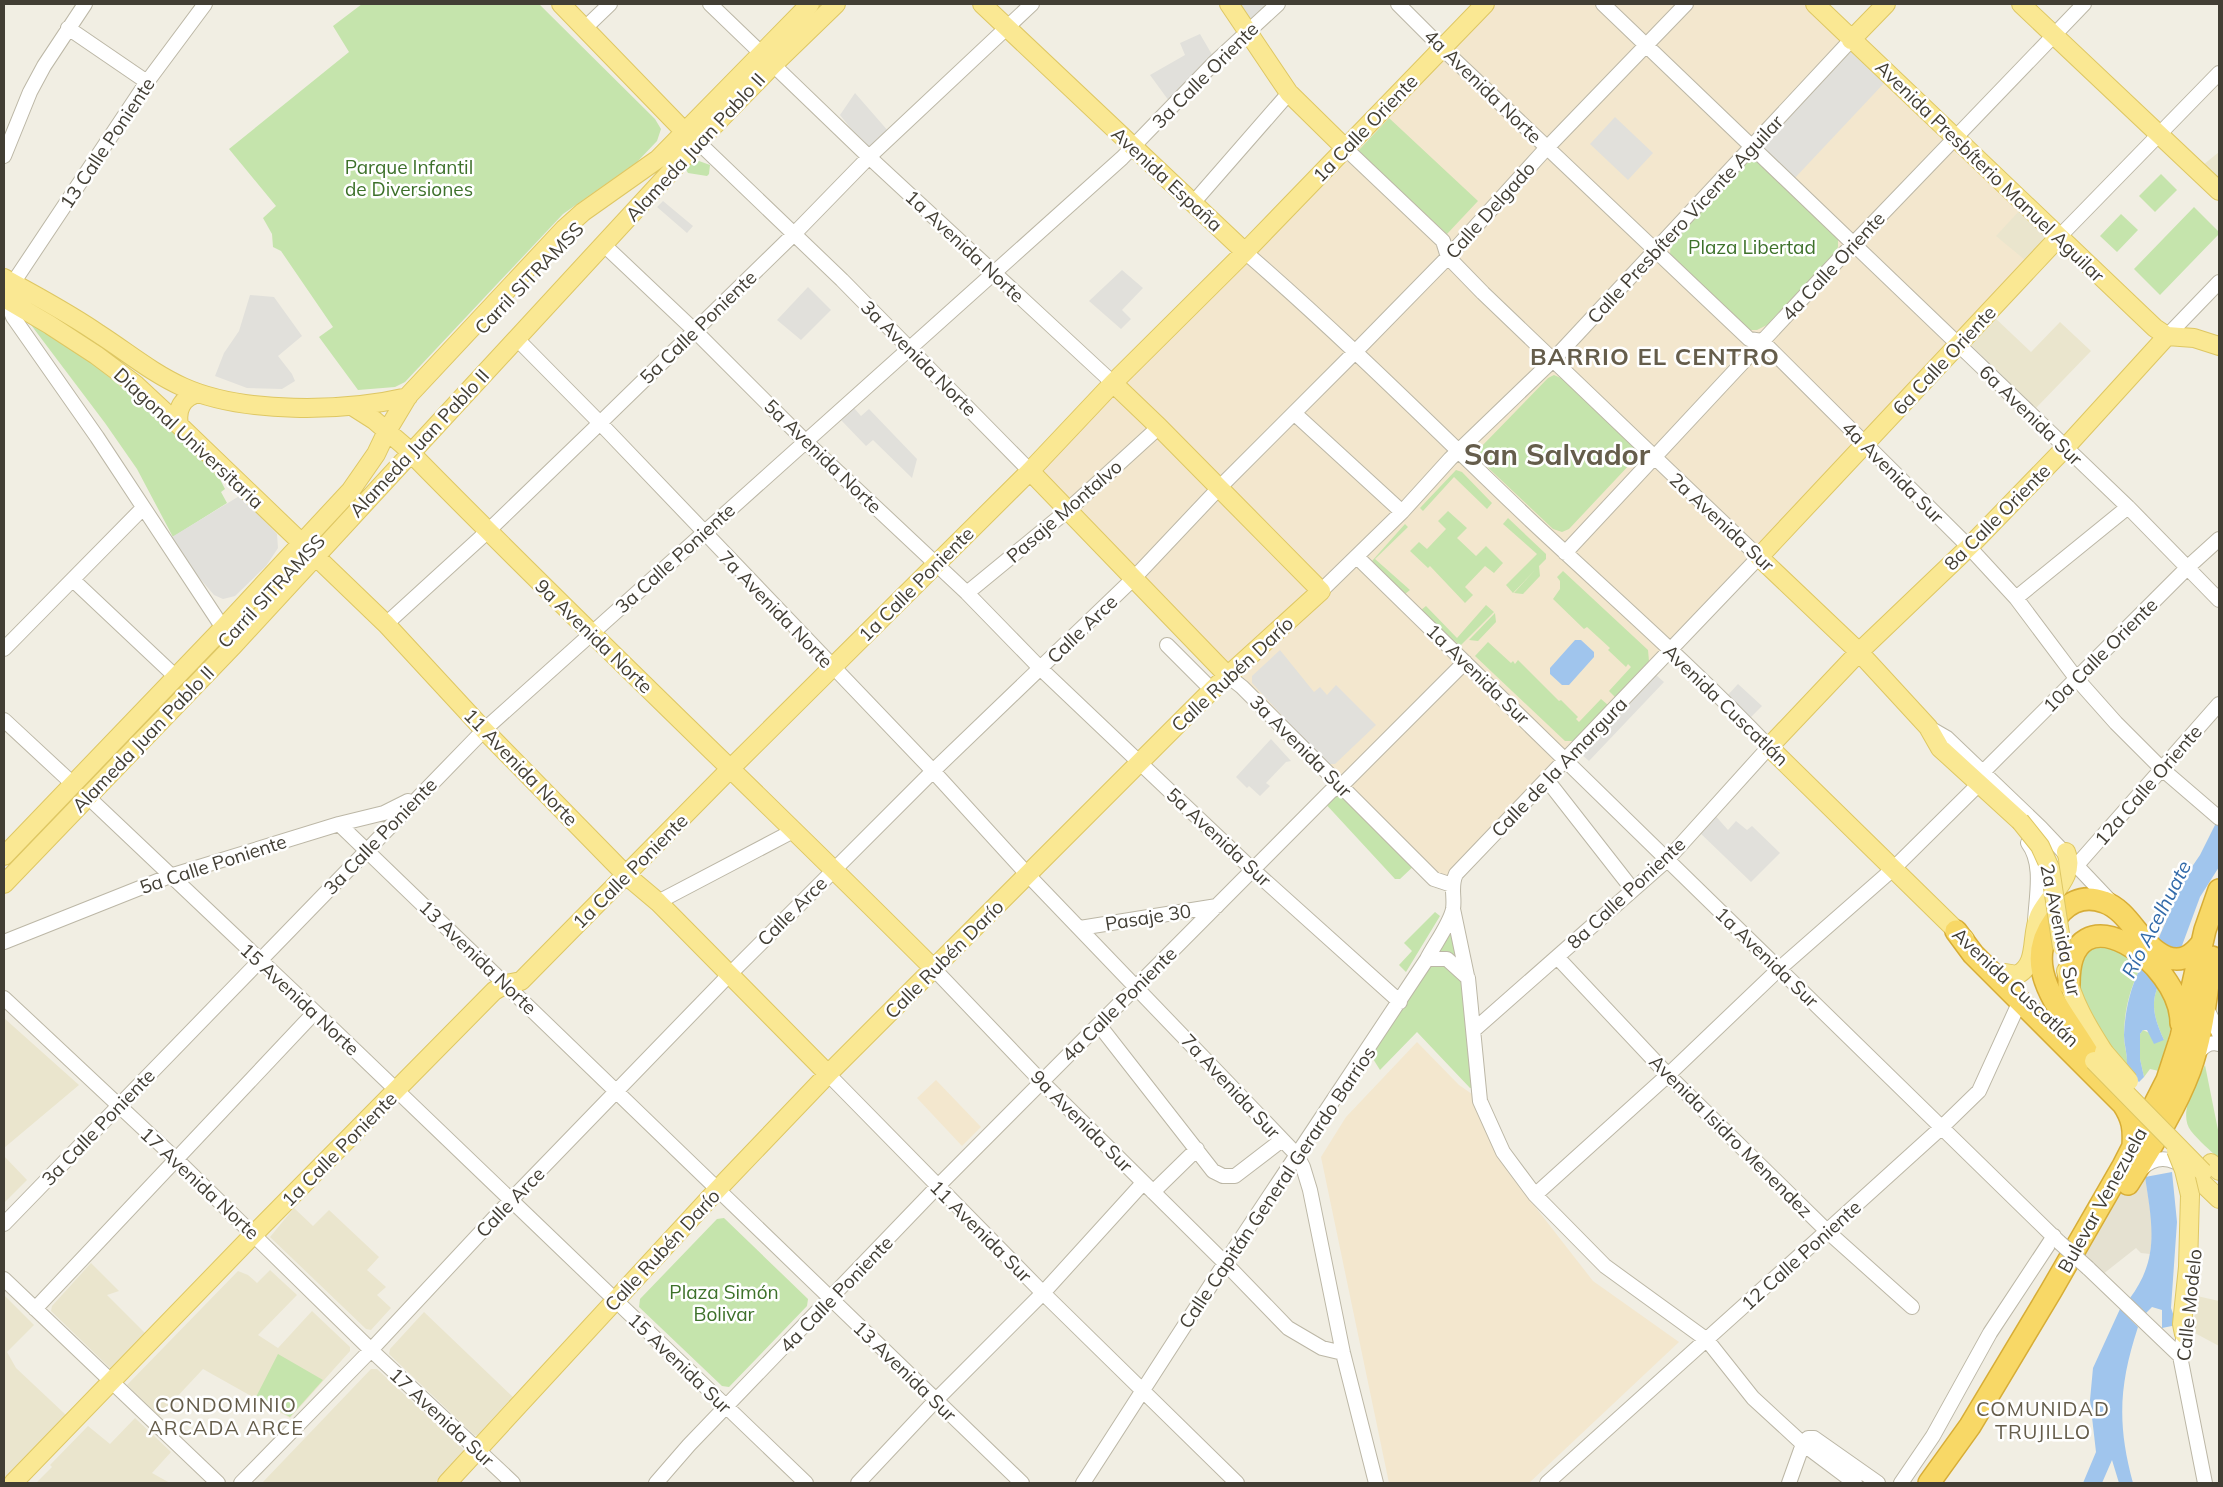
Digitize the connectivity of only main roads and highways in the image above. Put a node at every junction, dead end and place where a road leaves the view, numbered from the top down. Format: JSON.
{"nodes":[{"id":1,"x":561,"y":4,"type":"edge"},
{"id":2,"x":810,"y":4,"type":"edge"},
{"id":3,"x":824,"y":4,"type":"edge"},
{"id":4,"x":836,"y":4,"type":"edge"},
{"id":5,"x":982,"y":4,"type":"edge"},
{"id":6,"x":1229,"y":4,"type":"edge"},
{"id":7,"x":1485,"y":4,"type":"edge"},
{"id":8,"x":1815,"y":4,"type":"edge"},
{"id":9,"x":1886,"y":4,"type":"edge"},
{"id":10,"x":2021,"y":4,"type":"edge"},
{"id":11,"x":1851,"y":40,"type":"junction"},
{"id":12,"x":768,"y":58,"type":"junction"},
{"id":13,"x":691,"y":137,"type":"junction"},
{"id":14,"x":1345,"y":148,"type":"junction"},
{"id":15,"x":661,"y":170,"type":"junction"},
{"id":16,"x":2219,"y":191,"type":"edge"},
{"id":17,"x":2058,"y":238,"type":"junction"},
{"id":18,"x":1245,"y":252,"type":"junction"},
{"id":19,"x":7,"y":290,"type":"edge"},
{"id":20,"x":2173,"y":336,"type":"junction"},
{"id":21,"x":2219,"y":346,"type":"edge"},
{"id":22,"x":147,"y":368,"type":"junction"},
{"id":23,"x":1113,"y":383,"type":"junction"},
{"id":24,"x":136,"y":385,"type":"junction"},
{"id":25,"x":198,"y":393,"type":"junction"},
{"id":26,"x":408,"y":397,"type":"junction"},
{"id":27,"x":352,"y":406,"type":"junction"},
{"id":28,"x":179,"y":425,"type":"junction"},
{"id":29,"x":398,"y":441,"type":"junction"},
{"id":30,"x":1030,"y":471,"type":"junction"},
{"id":31,"x":309,"y":550,"type":"junction"},
{"id":32,"x":1759,"y":556,"type":"joint"},
{"id":33,"x":1134,"y":578,"type":"joint"},
{"id":34,"x":1321,"y":591,"type":"joint"},
{"id":35,"x":1859,"y":652,"type":"junction"},
{"id":36,"x":1228,"y":676,"type":"junction"},
{"id":37,"x":1769,"y":747,"type":"joint"},
{"id":38,"x":731,"y":768,"type":"junction"},
{"id":39,"x":4,"y":856,"type":"edge"},
{"id":40,"x":2072,"y":859,"type":"road end"},
{"id":41,"x":834,"y":869,"type":"joint"},
{"id":42,"x":4,"y":870,"type":"edge"},
{"id":43,"x":626,"y":875,"type":"junction"},
{"id":44,"x":4,"y":884,"type":"edge"},
{"id":45,"x":2219,"y":890,"type":"edge"},
{"id":46,"x":2219,"y":924,"type":"edge"},
{"id":47,"x":1956,"y":931,"type":"junction"},
{"id":48,"x":2202,"y":943,"type":"junction"},
{"id":49,"x":2149,"y":953,"type":"junction"},
{"id":50,"x":934,"y":969,"type":"junction"},
{"id":51,"x":2005,"y":973,"type":"junction"},
{"id":52,"x":728,"y":976,"type":"joint"},
{"id":53,"x":2069,"y":984,"type":"junction"},
{"id":54,"x":2181,"y":1037,"type":"junction"},
{"id":55,"x":2096,"y":1057,"type":"junction"},
{"id":56,"x":828,"y":1074,"type":"junction"},
{"id":57,"x":2168,"y":1137,"type":"junction"},
{"id":58,"x":2133,"y":1146,"type":"junction"},
{"id":59,"x":2207,"y":1170,"type":"edge"},
{"id":60,"x":2219,"y":1188,"type":"edge"},
{"id":61,"x":2219,"y":1199,"type":"edge"},
{"id":62,"x":2184,"y":1334,"type":"road end"},
{"id":63,"x":13,"y":1483,"type":"edge"},
{"id":64,"x":447,"y":1483,"type":"edge"},
{"id":65,"x":1929,"y":1483,"type":"edge"},
{"id":66,"x":1942,"y":1483,"type":"edge"}],
"edges":[{"from":1,"to":13,"type":"main road"},
{"from":2,"to":12,"type":"main road","name":"Alameda Juan Pablo II"},
{"from":3,"to":12,"type":"main road"},
{"from":4,"to":12,"type":"main road","name":"Alameda Juan Pablo II"},
{"from":5,"to":18,"type":"main road","name":"Avenida España"},
{"from":6,"to":14,"type":"main road"},
{"from":7,"to":14,"type":"main road","name":"1a Calle Oriente"},
{"from":8,"to":11,"type":"main road","name":"Avenida Presbíterio Manuel Aguilar"},
{"from":9,"to":11,"type":"main road","name":"Calle Presbítero Vicente Aguilar"},
{"from":10,"to":16,"type":"main road"},
{"from":11,"to":17,"type":"main road","name":"Avenida Presbíterio Manuel Aguilar"},
{"from":12,"to":13,"type":"main road","name":"Alameda Juan Pablo II"},
{"from":13,"to":15,"type":"main road","name":"Carril SITRAMSS"},
{"from":13,"to":26,"type":"main road","name":"Alameda Juan Pablo II"},
{"from":13,"to":29,"type":"main road","name":"Alameda Juan Pablo II"},
{"from":14,"to":18,"type":"main road","name":"1a Calle Oriente"},
{"from":15,"to":29,"type":"main road","name":"Carril SITRAMSS"},
{"from":15,"to":29,"type":"main road","name":"Carril SITRAMSS"},
{"from":17,"to":20,"type":"main road","name":"Avenida Presbíterio Manuel Aguilar"},
{"from":17,"to":32,"type":"main road","name":"6a Calle Oriente"},
{"from":18,"to":23,"type":"main road","name":"1a Calle Poniente"},
{"from":19,"to":22,"type":"main road","name":"Diagonal Universitaria"},
{"from":19,"to":24,"type":"main road","name":"Diagonal Universitaria"},
{"from":20,"to":21,"type":"main road"},
{"from":20,"to":35,"type":"main road","name":"8a Calle Oriente"},
{"from":22,"to":24,"type":"main road"},
{"from":22,"to":25,"type":"main road","name":"Diagonal Universitaria"},
{"from":23,"to":30,"type":"main road","name":"1a Calle Poniente"},
{"from":23,"to":34,"type":"main road","name":"1a Avenida Norte"},
{"from":24,"to":28,"type":"main road","name":"Diagonal Universitaria"},
{"from":25,"to":27,"type":"main road","name":"Diagonal Universitaria"},
{"from":25,"to":28,"type":"main road"},
{"from":26,"to":27,"type":"main road","name":"Diagonal Universitaria"},
{"from":26,"to":29,"type":"main road","name":"Alameda Juan Pablo II"},
{"from":27,"to":29,"type":"main road","name":"9a Avenida Norte"},
{"from":28,"to":31,"type":"main road","name":"Diagonal Universitaria"},
{"from":29,"to":31,"type":"main road","name":"Alameda Juan Pablo II"},
{"from":29,"to":31,"type":"main road","name":"Carril SITRAMSS"},
{"from":29,"to":31,"type":"main road","name":"Alameda Juan Pablo II"},
{"from":29,"to":38,"type":"main road","name":"9a Avenida Norte"},
{"from":30,"to":33,"type":"main road","name":"3a Avenida Norte"},
{"from":30,"to":38,"type":"main road","name":"1a Calle Poniente"},
{"from":31,"to":39,"type":"main road","name":"Alameda Juan Pablo II"},
{"from":31,"to":42,"type":"main road","name":"Carril SITRAMSS"},
{"from":31,"to":43,"type":"main road","name":"11 Avenida Norte"},
{"from":31,"to":44,"type":"main road","name":"Alameda Juan Pablo II"},
{"from":32,"to":35,"type":"main road","name":"2a Avenida Sur"},
{"from":33,"to":36,"type":"main road","name":"3a Avenida Sur"},
{"from":34,"to":36,"type":"main road","name":"Calle Rubén Darío"},
{"from":35,"to":37,"type":"main road","name":"8a Calle Oriente"},
{"from":35,"to":53,"type":"main road","name":"2a Avenida Sur","bridge":true},
{"from":36,"to":50,"type":"main road","name":"Calle Rubén Darío"},
{"from":37,"to":47,"type":"main road","name":"Avenida Cuscatlán"},
{"from":38,"to":41,"type":"main road","name":"9a Avenida Norte"},
{"from":38,"to":43,"type":"main road","name":"1a Calle Poniente"},
{"from":40,"to":51,"type":"main road"},
{"from":41,"to":50,"type":"main road","name":"9a Avenida Sur"},
{"from":43,"to":52,"type":"main road","name":"11 Avenida Norte"},
{"from":43,"to":63,"type":"main road","name":"1a Calle Poniente"},
{"from":45,"to":48,"type":"highway","name":"Bulevar Venezuela"},
{"from":46,"to":66,"type":"highway","name":"Bulevar Venezuela"},
{"from":47,"to":51,"type":"main road","name":"Avenida Cuscatlán"},
{"from":47,"to":58,"type":"highway"},
{"from":48,"to":49,"type":"highway"},
{"from":48,"to":54,"type":"highway","name":"Bulevar Venezuela"},
{"from":49,"to":53,"type":"highway"},
{"from":49,"to":54,"type":"highway"},
{"from":49,"to":55,"type":"highway"},
{"from":50,"to":56,"type":"main road","name":"Calle Rubén Darío"},
{"from":51,"to":55,"type":"main road","name":"Avenida Cuscatlán"},
{"from":52,"to":56,"type":"main road","name":"11 Avenida Sur"},
{"from":53,"to":55,"type":"main road","name":"2a Avenida Sur"},
{"from":54,"to":58,"type":"highway","name":"Bulevar Venezuela"},
{"from":55,"to":57,"type":"main road","bridge":true},
{"from":55,"to":59,"type":"main road","bridge":true},
{"from":56,"to":64,"type":"main road","name":"Calle Rubén Darío"},
{"from":57,"to":59,"type":"main road","bridge":true},
{"from":57,"to":62,"type":"main road","bridge":true},
{"from":58,"to":65,"type":"highway","name":"Bulevar Venezuela"},
{"from":59,"to":60,"type":"main road"},
{"from":59,"to":61,"type":"main road"}]}
